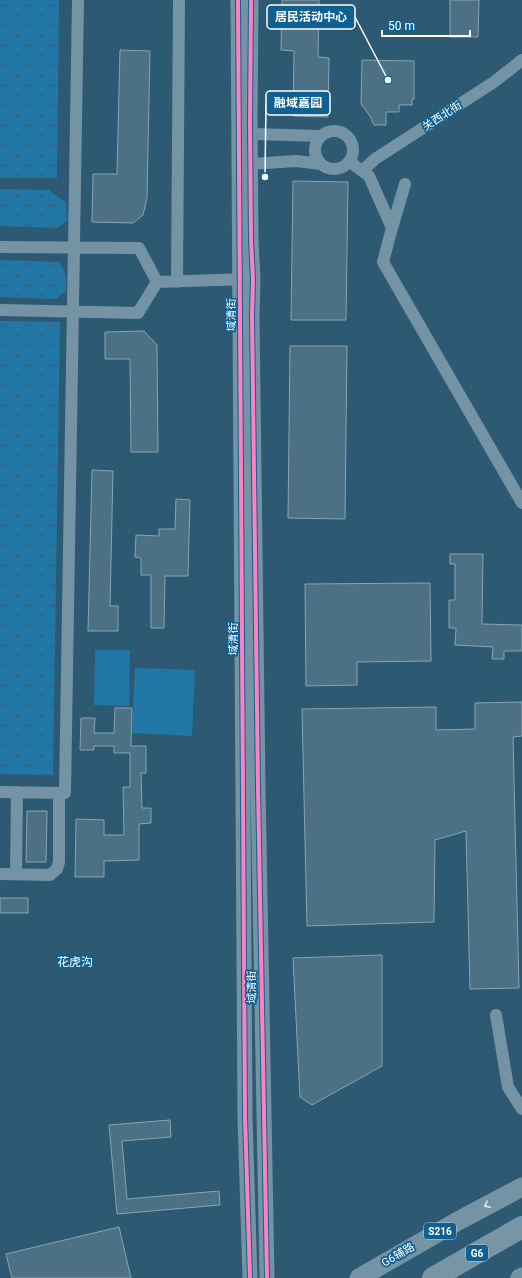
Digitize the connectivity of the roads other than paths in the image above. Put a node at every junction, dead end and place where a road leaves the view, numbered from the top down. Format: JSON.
{"nodes":[{"id":1,"x":78,"y":0,"type":"edge"},
{"id":2,"x":179,"y":0,"type":"edge"},
{"id":3,"x":238,"y":0,"type":"edge"},
{"id":4,"x":251,"y":0,"type":"edge"},
{"id":5,"x":522,"y":60,"type":"edge"},
{"id":6,"x":250,"y":134,"type":"junction"},
{"id":7,"x":320,"y":136,"type":"junction"},
{"id":8,"x":350,"y":162,"type":"junction"},
{"id":9,"x":250,"y":164,"type":"junction"},
{"id":10,"x":321,"y":164,"type":"junction"},
{"id":11,"x":362,"y":171,"type":"junction"},
{"id":12,"x":405,"y":184,"type":"dead end"},
{"id":13,"x":392,"y":228,"type":"junction"},
{"id":14,"x":0,"y":247,"type":"edge"},
{"id":15,"x":74,"y":247,"type":"junction"},
{"id":16,"x":247,"y":279,"type":"junction"},
{"id":17,"x":157,"y":282,"type":"junction"},
{"id":18,"x":177,"y":282,"type":"junction"},
{"id":19,"x":0,"y":310,"type":"edge"},
{"id":20,"x":72,"y":312,"type":"junction"},
{"id":21,"x":522,"y":503,"type":"edge"},
{"id":22,"x":0,"y":792,"type":"edge"},
{"id":23,"x":17,"y":792,"type":"junction"},
{"id":24,"x":59,"y":793,"type":"junction"},
{"id":25,"x":0,"y":874,"type":"edge"},
{"id":26,"x":16,"y":874,"type":"junction"},
{"id":27,"x":496,"y":1015,"type":"dead end"},
{"id":28,"x":522,"y":1109,"type":"edge"},
{"id":29,"x":522,"y":1187,"type":"edge"},
{"id":30,"x":522,"y":1227,"type":"edge"},
{"id":31,"x":522,"y":1241,"type":"edge"},
{"id":32,"x":250,"y":1278,"type":"edge"},
{"id":33,"x":267,"y":1278,"type":"edge"},
{"id":34,"x":359,"y":1278,"type":"edge"},
{"id":35,"x":433,"y":1278,"type":"edge"},
{"id":36,"x":456,"y":1278,"type":"edge"}],
"edges":[{"from":1,"to":15,"type":"street"},
{"from":2,"to":18,"type":"street"},
{"from":3,"to":16,"type":"street","name":"域清街"},
{"from":4,"to":6,"type":"street","name":"域清街"},
{"from":5,"to":11,"type":"street","name":"关西北街"},
{"from":6,"to":7,"type":"street"},
{"from":6,"to":9,"type":"street","name":"域清街"},
{"from":7,"to":8,"type":"street"},
{"from":7,"to":10,"type":"street"},
{"from":8,"to":10,"type":"street"},
{"from":8,"to":11,"type":"street"},
{"from":9,"to":10,"type":"street"},
{"from":9,"to":16,"type":"street","name":"域清街"},
{"from":11,"to":13,"type":"street"},
{"from":12,"to":13,"type":"street"},
{"from":13,"to":21,"type":"street"},
{"from":14,"to":15,"type":"street"},
{"from":15,"to":17,"type":"street"},
{"from":15,"to":20,"type":"street"},
{"from":16,"to":18,"type":"street"},
{"from":16,"to":32,"type":"street","name":"域清街"},
{"from":16,"to":33,"type":"street","name":"域清街"},
{"from":17,"to":18,"type":"street"},
{"from":17,"to":20,"type":"street"},
{"from":19,"to":20,"type":"street"},
{"from":20,"to":24,"type":"street"},
{"from":22,"to":23,"type":"street"},
{"from":23,"to":24,"type":"street"},
{"from":23,"to":26,"type":"street"},
{"from":24,"to":26,"type":"street"},
{"from":25,"to":26,"type":"street"},
{"from":27,"to":28,"type":"street"},
{"from":29,"to":34,"type":"main road","name":"G6辅路","number":"S216","one_way":true},
{"from":30,"to":35,"type":"highway","number":"G6"},
{"from":31,"to":36,"type":"highway","number":"G6"}]}
